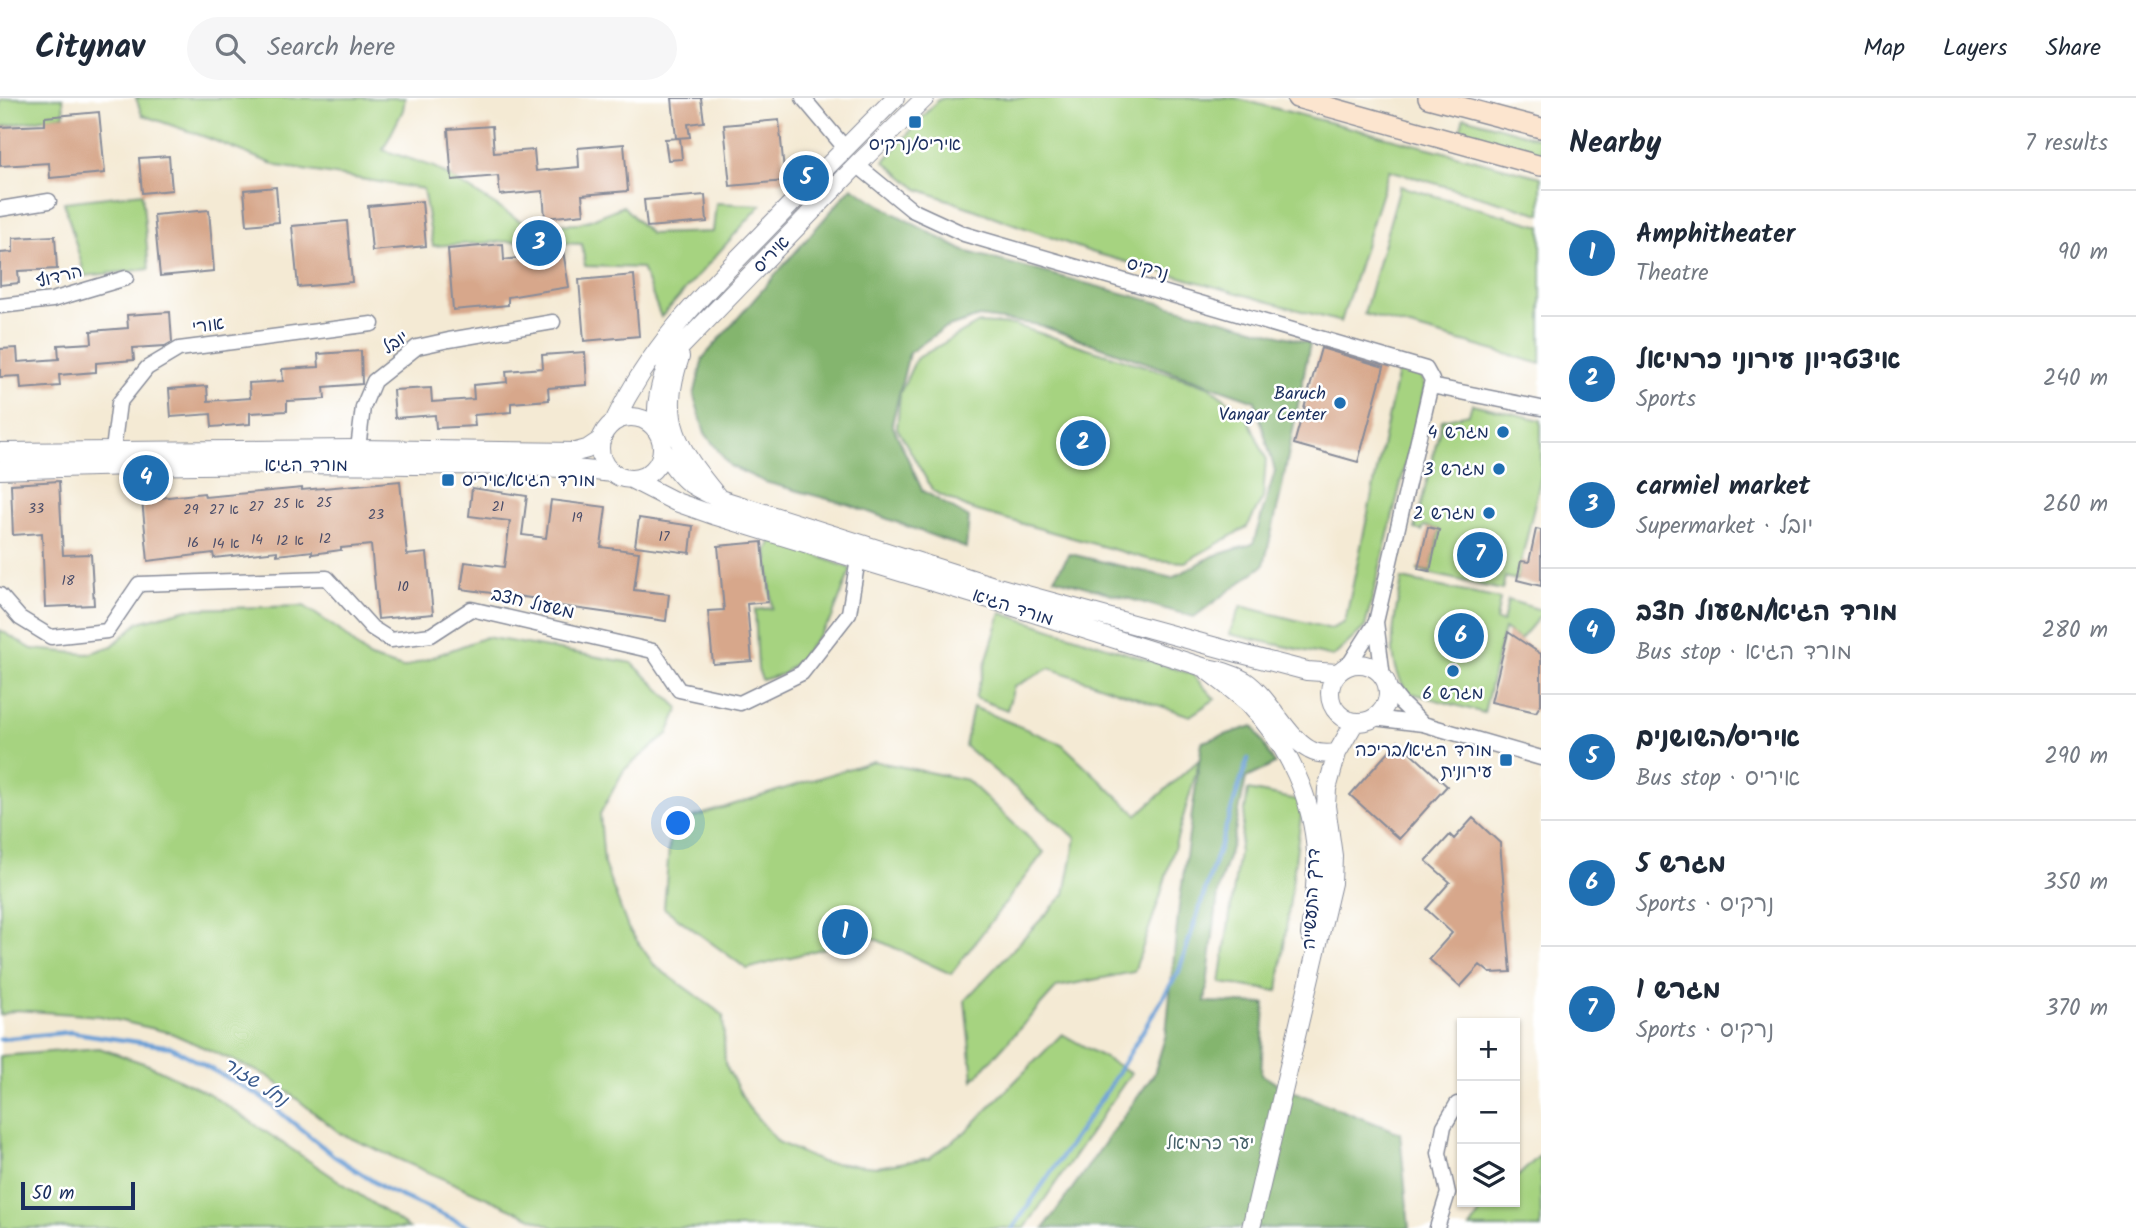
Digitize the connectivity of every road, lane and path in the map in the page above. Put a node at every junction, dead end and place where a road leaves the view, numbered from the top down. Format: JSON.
{"nodes":[{"id":1,"x":803,"y":98,"type":"edge"},
{"id":2,"x":895,"y":98,"type":"edge"},
{"id":3,"x":925,"y":98,"type":"edge"},
{"id":4,"x":1297,"y":98,"type":"edge"},
{"id":5,"x":1428,"y":98,"type":"edge"},
{"id":6,"x":1541,"y":128,"type":"edge"},
{"id":7,"x":845,"y":148,"type":"junction"},
{"id":8,"x":857,"y":165,"type":"junction"},
{"id":9,"x":1541,"y":166,"type":"edge"},
{"id":10,"x":49,"y":201,"type":"dead end"},
{"id":11,"x":0,"y":209,"type":"edge"},
{"id":12,"x":126,"y":278,"type":"dead end"},
{"id":13,"x":0,"y":306,"type":"edge"},
{"id":14,"x":553,"y":322,"type":"dead end"},
{"id":15,"x":372,"y":324,"type":"dead end"},
{"id":16,"x":686,"y":341,"type":"junction"},
{"id":17,"x":1431,"y":386,"type":"junction"},
{"id":18,"x":1541,"y":408,"type":"edge"},
{"id":19,"x":614,"y":422,"type":"junction"},
{"id":20,"x":657,"y":429,"type":"junction"},
{"id":21,"x":602,"y":439,"type":"junction"},
{"id":22,"x":358,"y":449,"type":"junction"},
{"id":23,"x":113,"y":450,"type":"junction"},
{"id":24,"x":663,"y":450,"type":"junction"},
{"id":25,"x":0,"y":452,"type":"edge"},
{"id":26,"x":0,"y":470,"type":"edge"},
{"id":27,"x":612,"y":473,"type":"junction"},
{"id":28,"x":631,"y":479,"type":"junction"},
{"id":29,"x":720,"y":499,"type":"junction"},
{"id":30,"x":858,"y":559,"type":"junction"},
{"id":31,"x":0,"y":595,"type":"edge"},
{"id":32,"x":1376,"y":622,"type":"junction"},
{"id":33,"x":1203,"y":667,"type":"junction"},
{"id":34,"x":1342,"y":670,"type":"junction"},
{"id":35,"x":1385,"y":681,"type":"junction"},
{"id":36,"x":1250,"y":705,"type":"junction"},
{"id":37,"x":1275,"y":711,"type":"junction"},
{"id":38,"x":1374,"y":718,"type":"junction"},
{"id":39,"x":1355,"y":722,"type":"junction"},
{"id":40,"x":1423,"y":724,"type":"junction"},
{"id":41,"x":1337,"y":753,"type":"junction"},
{"id":42,"x":1541,"y":758,"type":"edge"},
{"id":43,"x":1304,"y":1002,"type":"junction"},
{"id":44,"x":1457,"y":1104,"type":"dead end"},
{"id":45,"x":1251,"y":1228,"type":"edge"},
{"id":46,"x":1437,"y":1228,"type":"edge"}],
"edges":[{"from":1,"to":7,"type":"street"},
{"from":2,"to":7,"type":"street","name":"איריס"},
{"from":3,"to":8,"type":"street","name":"איריס"},
{"from":4,"to":9,"type":"main road"},
{"from":5,"to":6,"type":"main road"},
{"from":7,"to":19,"type":"street","name":"איריס"},
{"from":8,"to":16,"type":"street","name":"איריס"},
{"from":8,"to":17,"type":"street","name":"נרקיס"},
{"from":10,"to":11,"type":"street"},
{"from":12,"to":13,"type":"street","name":"הרדוף"},
{"from":14,"to":22,"type":"street","name":"יובל"},
{"from":15,"to":23,"type":"street","name":"אורי"},
{"from":16,"to":20,"type":"street","name":"איריס"},
{"from":16,"to":29,"type":"street"},
{"from":17,"to":18,"type":"street"},
{"from":17,"to":32,"type":"street"},
{"from":19,"to":20,"type":"street"},
{"from":19,"to":21,"type":"street"},
{"from":20,"to":24,"type":"street"},
{"from":21,"to":22,"type":"street","name":"מורד הגיא"},
{"from":21,"to":27,"type":"street"},
{"from":22,"to":23,"type":"street","name":"מורד הגיא"},
{"from":23,"to":25,"type":"street","name":"מורד הגיא"},
{"from":24,"to":28,"type":"street"},
{"from":24,"to":29,"type":"street","name":"מורד הגיא"},
{"from":26,"to":27,"type":"street","name":"מורד הגיא"},
{"from":27,"to":28,"type":"street"},
{"from":28,"to":30,"type":"street","name":"מורד הגיא"},
{"from":29,"to":34,"type":"street","name":"מורד הגיא"},
{"from":30,"to":31,"type":"street","name":"משעול חצב"},
{"from":30,"to":33,"type":"street","name":"מורד הגיא"},
{"from":32,"to":34,"type":"street"},
{"from":32,"to":35,"type":"street"},
{"from":33,"to":36,"type":"street","name":"דרך התעשייה"},
{"from":33,"to":37,"type":"street","name":"מורד הגיא"},
{"from":34,"to":35,"type":"street"},
{"from":34,"to":39,"type":"street"},
{"from":35,"to":38,"type":"street"},
{"from":35,"to":40,"type":"street"},
{"from":36,"to":37,"type":"street"},
{"from":36,"to":43,"type":"street","name":"דרך התעשייה"},
{"from":37,"to":41,"type":"street","name":"מורד הגיא"},
{"from":38,"to":39,"type":"street"},
{"from":38,"to":40,"type":"street"},
{"from":39,"to":41,"type":"street"},
{"from":40,"to":42,"type":"street"},
{"from":41,"to":43,"type":"street","name":"דרך התעשייה"},
{"from":43,"to":45,"type":"street","name":"דרך התעשייה"},
{"from":44,"to":46,"type":"street"}]}
